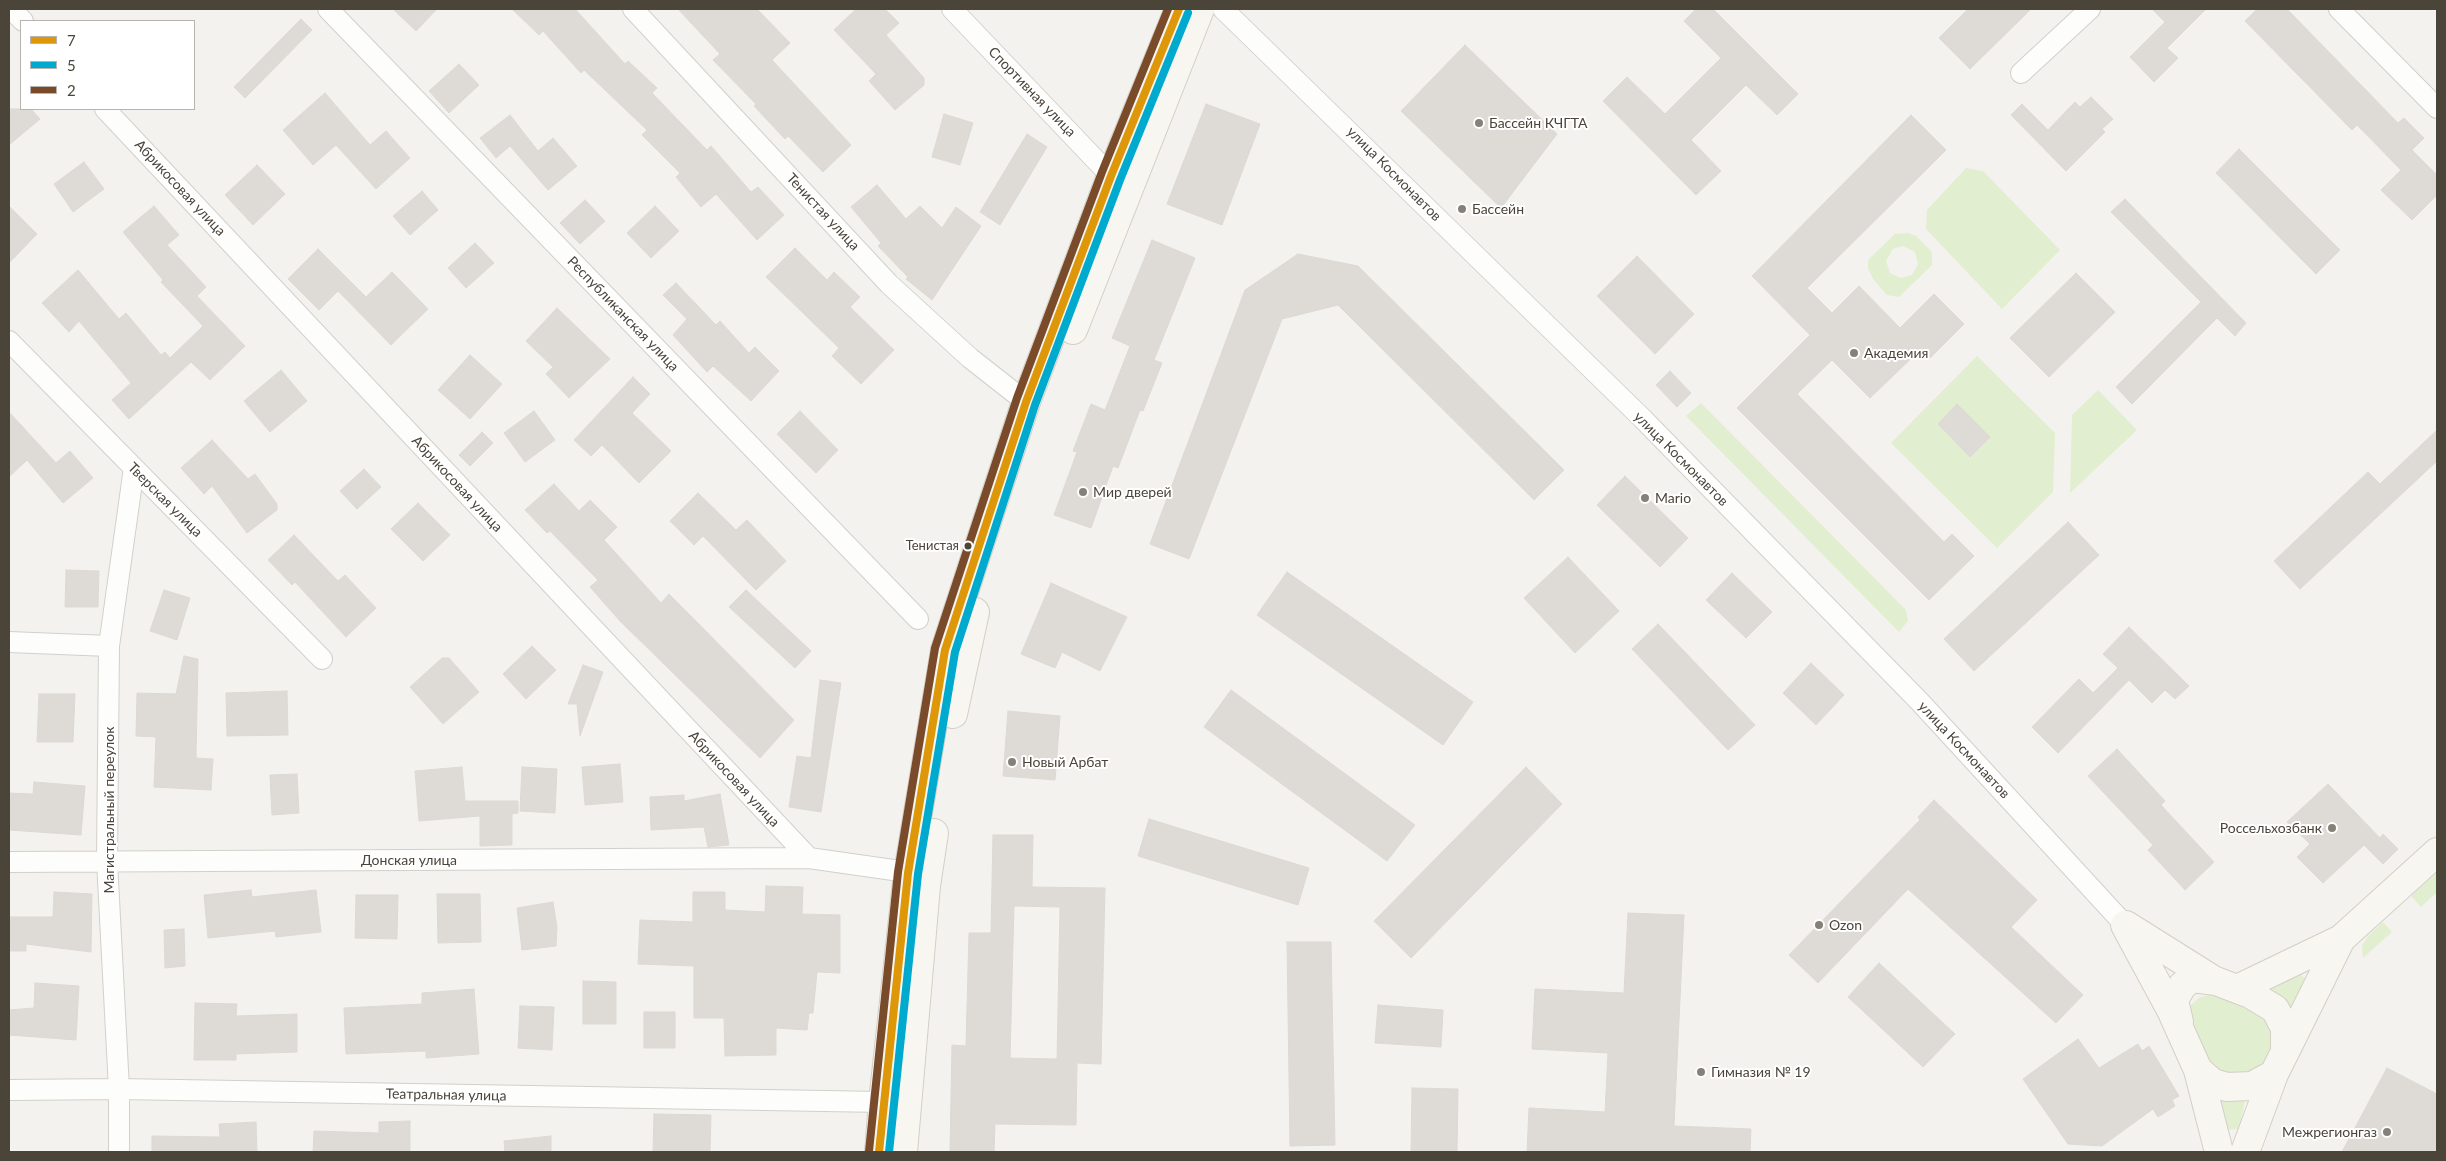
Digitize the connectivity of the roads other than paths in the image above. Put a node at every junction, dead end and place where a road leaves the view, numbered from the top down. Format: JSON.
{"nodes":[{"id":1,"x":11,"y":9,"type":"edge"},
{"id":2,"x":328,"y":9,"type":"edge"},
{"id":3,"x":633,"y":9,"type":"edge"},
{"id":4,"x":952,"y":9,"type":"edge"},
{"id":5,"x":1179,"y":9,"type":"edge"},
{"id":6,"x":1200,"y":9,"type":"edge"},
{"id":7,"x":1223,"y":9,"type":"edge"},
{"id":8,"x":2090,"y":9,"type":"edge"},
{"id":9,"x":2340,"y":9,"type":"edge"},
{"id":10,"x":22,"y":20,"type":"edge"},
{"id":11,"x":2021,"y":73,"type":"dead end"},
{"id":12,"x":2437,"y":108,"type":"edge"},
{"id":13,"x":106,"y":110,"type":"edge"},
{"id":14,"x":1111,"y":176,"type":"junction"},
{"id":15,"x":9,"y":341,"type":"edge"},
{"id":16,"x":1026,"y":402,"type":"junction"},
{"id":17,"x":134,"y":468,"type":"junction"},
{"id":18,"x":918,"y":619,"type":"dead end"},
{"id":19,"x":9,"y":642,"type":"edge"},
{"id":20,"x":109,"y":646,"type":"junction"},
{"id":21,"x":322,"y":659,"type":"dead end"},
{"id":22,"x":2437,"y":852,"type":"edge"},
{"id":23,"x":809,"y":858,"type":"junction"},
{"id":24,"x":107,"y":861,"type":"junction"},
{"id":25,"x":9,"y":862,"type":"edge"},
{"id":26,"x":918,"y":874,"type":"junction"},
{"id":27,"x":2124,"y":925,"type":"junction"},
{"id":28,"x":2341,"y":939,"type":"junction"},
{"id":29,"x":2226,"y":985,"type":"junction"},
{"id":30,"x":2179,"y":1026,"type":"junction"},
{"id":31,"x":2279,"y":1063,"type":"junction"},
{"id":32,"x":2198,"y":1070,"type":"junction"},
{"id":33,"x":119,"y":1089,"type":"junction"},
{"id":34,"x":9,"y":1090,"type":"edge"},
{"id":35,"x":883,"y":1102,"type":"junction"},
{"id":36,"x":119,"y":1152,"type":"edge"},
{"id":37,"x":880,"y":1152,"type":"edge"},
{"id":38,"x":904,"y":1152,"type":"edge"},
{"id":39,"x":2218,"y":1152,"type":"edge"},
{"id":40,"x":2245,"y":1152,"type":"edge"}],
"edges":[{"from":1,"to":10,"type":"street"},
{"from":2,"to":18,"type":"street","name":"Республиканская улица"},
{"from":3,"to":16,"type":"street","name":"Тенистая улица"},
{"from":4,"to":14,"type":"street","name":"Спортивная улица"},
{"from":5,"to":14,"type":"main road"},
{"from":6,"to":26,"type":"main road"},
{"from":7,"to":27,"type":"street","name":"улица Космонавтов"},
{"from":8,"to":11,"type":"street"},
{"from":9,"to":12,"type":"street"},
{"from":13,"to":23,"type":"street","name":"Абрикосовая улица"},
{"from":14,"to":16,"type":"main road"},
{"from":15,"to":17,"type":"street","name":"Тверская улица"},
{"from":16,"to":26,"type":"main road"},
{"from":17,"to":20,"type":"street","name":"Магистральный переулок"},
{"from":17,"to":21,"type":"street","name":"Тверская улица"},
{"from":19,"to":20,"type":"street"},
{"from":20,"to":24,"type":"street","name":"Магистральный переулок"},
{"from":22,"to":28,"type":"main road","name":"улица Космонавтов"},
{"from":23,"to":24,"type":"street","name":"Донская улица"},
{"from":23,"to":26,"type":"street","name":"Донская улица"},
{"from":24,"to":25,"type":"street","name":"Донская улица"},
{"from":24,"to":33,"type":"street","name":"Магистральный переулок"},
{"from":26,"to":35,"type":"main road"},
{"from":26,"to":38,"type":"main road"},
{"from":27,"to":29,"type":"main road","name":"улица Космонавтов"},
{"from":27,"to":30,"type":"main road","name":"улица Космонавтов"},
{"from":28,"to":29,"type":"main road","name":"улица Космонавтов"},
{"from":28,"to":31,"type":"main road","name":"улица Космонавтов"},
{"from":29,"to":30,"type":"main road","name":"улица Космонавтов"},
{"from":29,"to":31,"type":"main road","name":"улица Космонавтов"},
{"from":30,"to":32,"type":"main road","name":"улица Космонавтов"},
{"from":31,"to":32,"type":"main road"},
{"from":31,"to":40,"type":"main road","name":"улица Космонавтов"},
{"from":32,"to":39,"type":"main road","name":"улица Космонавтов"},
{"from":33,"to":34,"type":"street","name":"Театральная улица"},
{"from":33,"to":35,"type":"street","name":"Театральная улица"},
{"from":33,"to":36,"type":"street","name":"Магистральный переулок"},
{"from":35,"to":37,"type":"main road"}]}
